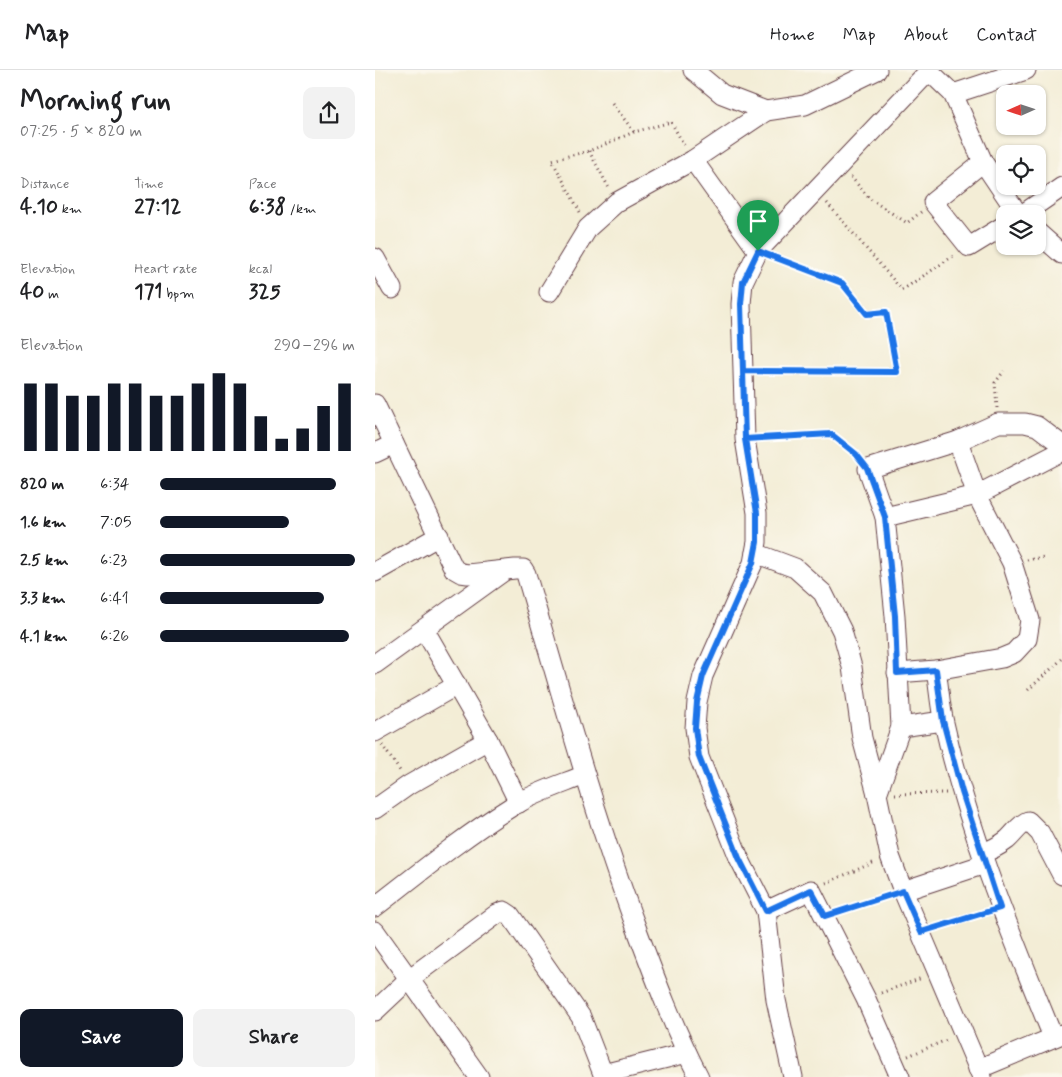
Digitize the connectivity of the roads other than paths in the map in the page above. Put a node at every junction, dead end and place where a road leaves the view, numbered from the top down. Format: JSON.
{"nodes":[{"id":1,"x":693,"y":70,"type":"edge"},
{"id":2,"x":877,"y":70,"type":"edge"},
{"id":3,"x":929,"y":70,"type":"edge"},
{"id":4,"x":1026,"y":70,"type":"edge"},
{"id":5,"x":953,"y":94,"type":"junction"},
{"id":6,"x":766,"y":111,"type":"junction"},
{"id":7,"x":693,"y":160,"type":"junction"},
{"id":8,"x":983,"y":162,"type":"junction"},
{"id":9,"x":1062,"y":187,"type":"edge"},
{"id":10,"x":1012,"y":205,"type":"edge"},
{"id":11,"x":1036,"y":205,"type":"edge"},
{"id":12,"x":996,"y":230,"type":"edge"},
{"id":13,"x":1046,"y":240,"type":"edge"},
{"id":14,"x":758,"y":251,"type":"junction"},
{"id":15,"x":1062,"y":254,"type":"edge"},
{"id":16,"x":375,"y":258,"type":"edge"},
{"id":17,"x":392,"y":289,"type":"dead end"},
{"id":18,"x":549,"y":292,"type":"dead end"},
{"id":19,"x":375,"y":404,"type":"edge"},
{"id":20,"x":958,"y":441,"type":"junction"},
{"id":21,"x":394,"y":444,"type":"junction"},
{"id":22,"x":1062,"y":445,"type":"edge"},
{"id":23,"x":1062,"y":451,"type":"edge"},
{"id":24,"x":375,"y":453,"type":"edge"},
{"id":25,"x":977,"y":496,"type":"junction"},
{"id":26,"x":885,"y":517,"type":"junction"},
{"id":27,"x":439,"y":536,"type":"junction"},
{"id":28,"x":755,"y":553,"type":"junction"},
{"id":29,"x":507,"y":569,"type":"junction"},
{"id":30,"x":375,"y":572,"type":"edge"},
{"id":31,"x":424,"y":629,"type":"junction"},
{"id":32,"x":375,"y":664,"type":"edge"},
{"id":33,"x":936,"y":670,"type":"junction"},
{"id":34,"x":897,"y":673,"type":"junction"},
{"id":35,"x":457,"y":685,"type":"junction"},
{"id":36,"x":943,"y":721,"type":"junction"},
{"id":37,"x":901,"y":728,"type":"junction"},
{"id":38,"x":377,"y":737,"type":"edge"},
{"id":39,"x":488,"y":740,"type":"junction"},
{"id":40,"x":585,"y":775,"type":"junction"},
{"id":41,"x":877,"y":794,"type":"junction"},
{"id":42,"x":519,"y":803,"type":"junction"},
{"id":43,"x":375,"y":809,"type":"edge"},
{"id":44,"x":983,"y":859,"type":"junction"},
{"id":45,"x":1062,"y":875,"type":"edge"},
{"id":46,"x":903,"y":891,"type":"junction"},
{"id":47,"x":375,"y":907,"type":"edge"},
{"id":48,"x":766,"y":911,"type":"junction"},
{"id":49,"x":375,"y":931,"type":"edge"},
{"id":50,"x":409,"y":979,"type":"junction"},
{"id":51,"x":375,"y":1011,"type":"edge"},
{"id":52,"x":1057,"y":1036,"type":"edge"},
{"id":53,"x":687,"y":1053,"type":"junction"},
{"id":54,"x":897,"y":1069,"type":"edge"},
{"id":55,"x":980,"y":1073,"type":"edge"},
{"id":56,"x":596,"y":1076,"type":"edge"},
{"id":57,"x":479,"y":1077,"type":"edge"},
{"id":58,"x":699,"y":1077,"type":"edge"},
{"id":59,"x":793,"y":1077,"type":"edge"}],
"edges":[{"from":1,"to":6,"type":"street"},
{"from":2,"to":6,"type":"street"},
{"from":3,"to":5,"type":"street"},
{"from":3,"to":14,"type":"street"},
{"from":4,"to":5,"type":"street"},
{"from":5,"to":8,"type":"street"},
{"from":6,"to":7,"type":"street"},
{"from":7,"to":14,"type":"street"},
{"from":7,"to":18,"type":"street"},
{"from":8,"to":10,"type":"street"},
{"from":8,"to":12,"type":"street"},
{"from":9,"to":11,"type":"street"},
{"from":13,"to":15,"type":"street"},
{"from":14,"to":28,"type":"street"},
{"from":16,"to":17,"type":"street"},
{"from":19,"to":21,"type":"street"},
{"from":20,"to":22,"type":"street"},
{"from":20,"to":25,"type":"street"},
{"from":20,"to":26,"type":"street"},
{"from":21,"to":24,"type":"street"},
{"from":21,"to":27,"type":"street"},
{"from":23,"to":25,"type":"street"},
{"from":25,"to":26,"type":"street"},
{"from":25,"to":33,"type":"street"},
{"from":26,"to":34,"type":"street"},
{"from":27,"to":29,"type":"street"},
{"from":27,"to":30,"type":"street"},
{"from":28,"to":41,"type":"street"},
{"from":28,"to":48,"type":"street"},
{"from":29,"to":31,"type":"street"},
{"from":29,"to":40,"type":"street"},
{"from":31,"to":32,"type":"street"},
{"from":31,"to":35,"type":"street"},
{"from":33,"to":34,"type":"street"},
{"from":33,"to":36,"type":"street"},
{"from":34,"to":37,"type":"street"},
{"from":35,"to":38,"type":"street"},
{"from":35,"to":39,"type":"street"},
{"from":36,"to":37,"type":"street"},
{"from":36,"to":44,"type":"street"},
{"from":37,"to":41,"type":"street"},
{"from":39,"to":42,"type":"street"},
{"from":39,"to":43,"type":"street"},
{"from":40,"to":42,"type":"street"},
{"from":40,"to":53,"type":"street"},
{"from":41,"to":46,"type":"street"},
{"from":42,"to":47,"type":"street"},
{"from":44,"to":45,"type":"street"},
{"from":44,"to":46,"type":"street"},
{"from":44,"to":52,"type":"street"},
{"from":46,"to":55,"type":"street"},
{"from":48,"to":54,"type":"street"},
{"from":48,"to":59,"type":"street"},
{"from":49,"to":50,"type":"street"},
{"from":50,"to":51,"type":"street"},
{"from":50,"to":56,"type":"street"},
{"from":50,"to":57,"type":"street"},
{"from":52,"to":55,"type":"street"},
{"from":53,"to":56,"type":"street"},
{"from":53,"to":58,"type":"street"}]}
